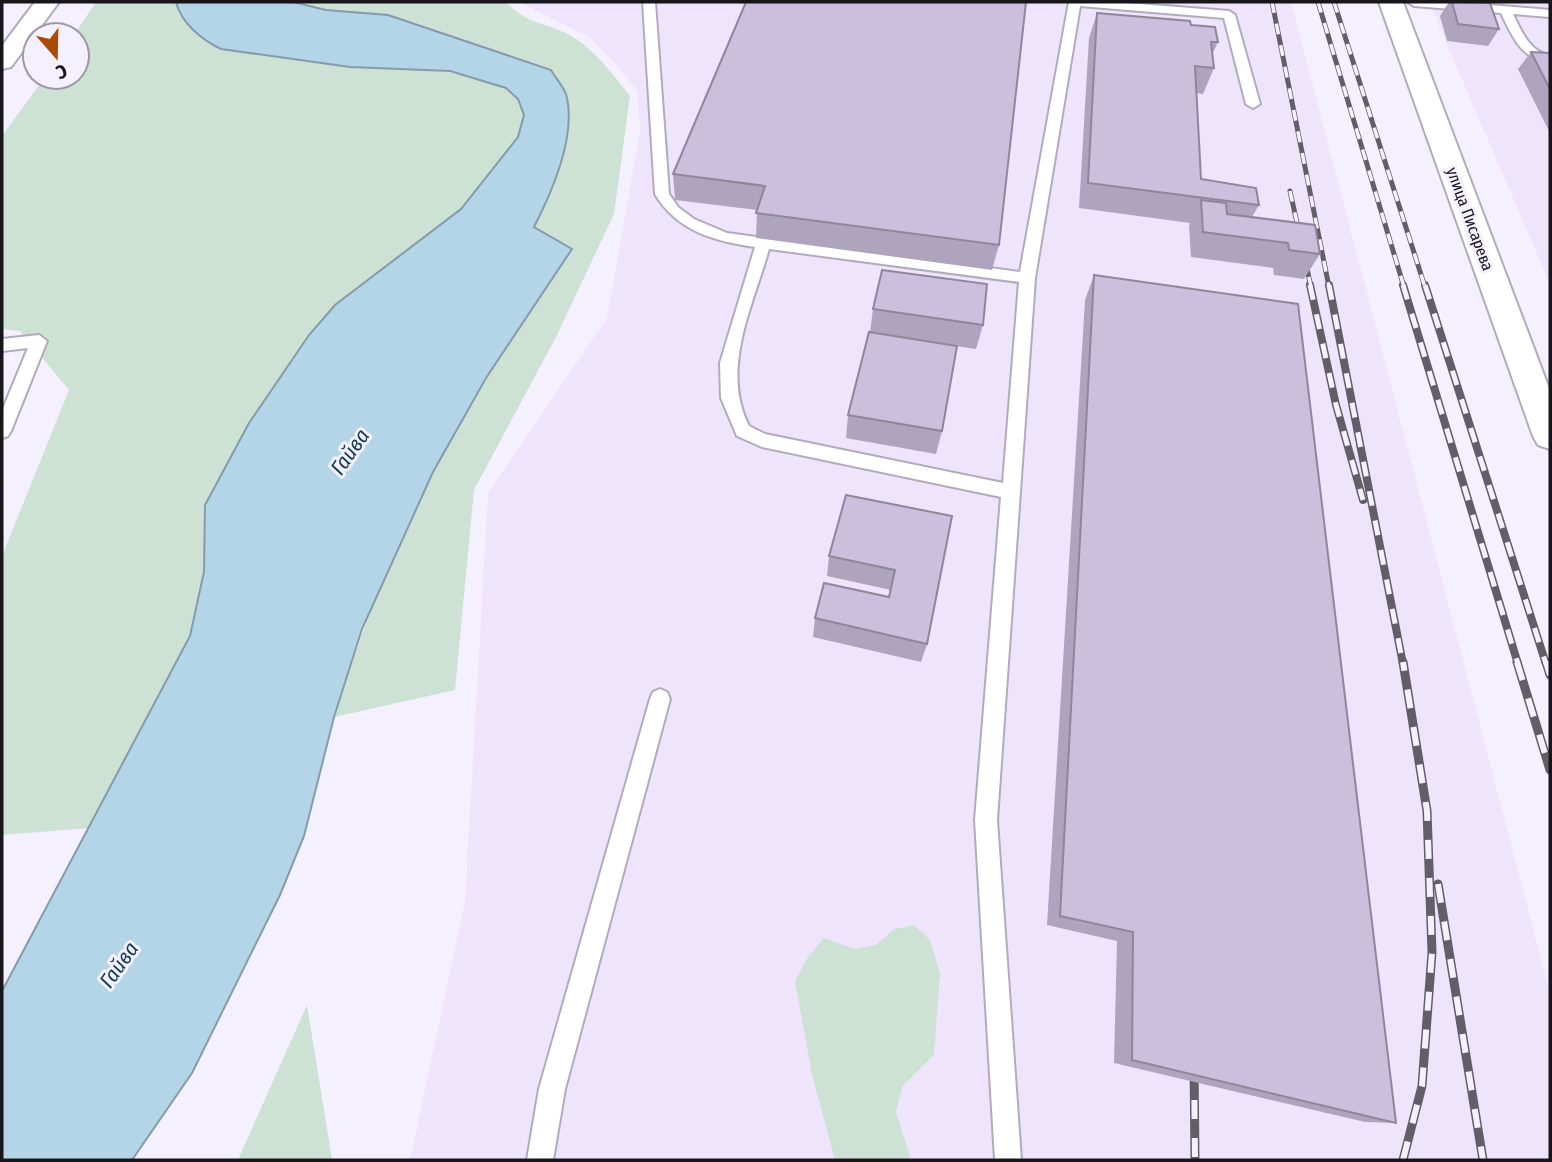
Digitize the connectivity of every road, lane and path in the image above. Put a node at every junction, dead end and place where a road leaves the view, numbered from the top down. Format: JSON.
{"nodes":[{"id":1,"x":47,"y":2,"type":"edge"},
{"id":2,"x":649,"y":2,"type":"edge"},
{"id":3,"x":1075,"y":2,"type":"edge"},
{"id":4,"x":1391,"y":2,"type":"edge"},
{"id":5,"x":1414,"y":2,"type":"edge"},
{"id":6,"x":1533,"y":7,"type":"edge"},
{"id":7,"x":1505,"y":9,"type":"junction"},
{"id":8,"x":1550,"y":13,"type":"edge"},
{"id":9,"x":1550,"y":60,"type":"edge"},
{"id":10,"x":2,"y":62,"type":"edge"},
{"id":11,"x":1253,"y":104,"type":"dead end"},
{"id":12,"x":763,"y":244,"type":"junction"},
{"id":13,"x":1027,"y":278,"type":"junction"},
{"id":14,"x":2,"y":345,"type":"edge"},
{"id":15,"x":2,"y":431,"type":"edge"},
{"id":16,"x":1550,"y":436,"type":"edge"},
{"id":17,"x":1011,"y":492,"type":"junction"},
{"id":18,"x":660,"y":699,"type":"dead end"},
{"id":19,"x":540,"y":1160,"type":"edge"},
{"id":20,"x":1008,"y":1160,"type":"edge"}],
"edges":[{"from":1,"to":10,"type":"street"},
{"from":2,"to":12,"type":"lane"},
{"from":3,"to":11,"type":"lane"},
{"from":3,"to":13,"type":"lane"},
{"from":4,"to":16,"type":"street","name":"улица Писарева"},
{"from":5,"to":7,"type":"lane"},
{"from":6,"to":7,"type":"lane"},
{"from":6,"to":8,"type":"lane"},
{"from":7,"to":9,"type":"lane"},
{"from":12,"to":13,"type":"lane"},
{"from":12,"to":17,"type":"lane"},
{"from":13,"to":17,"type":"lane"},
{"from":14,"to":15,"type":"lane"},
{"from":17,"to":20,"type":"lane"},
{"from":18,"to":19,"type":"lane"}]}
